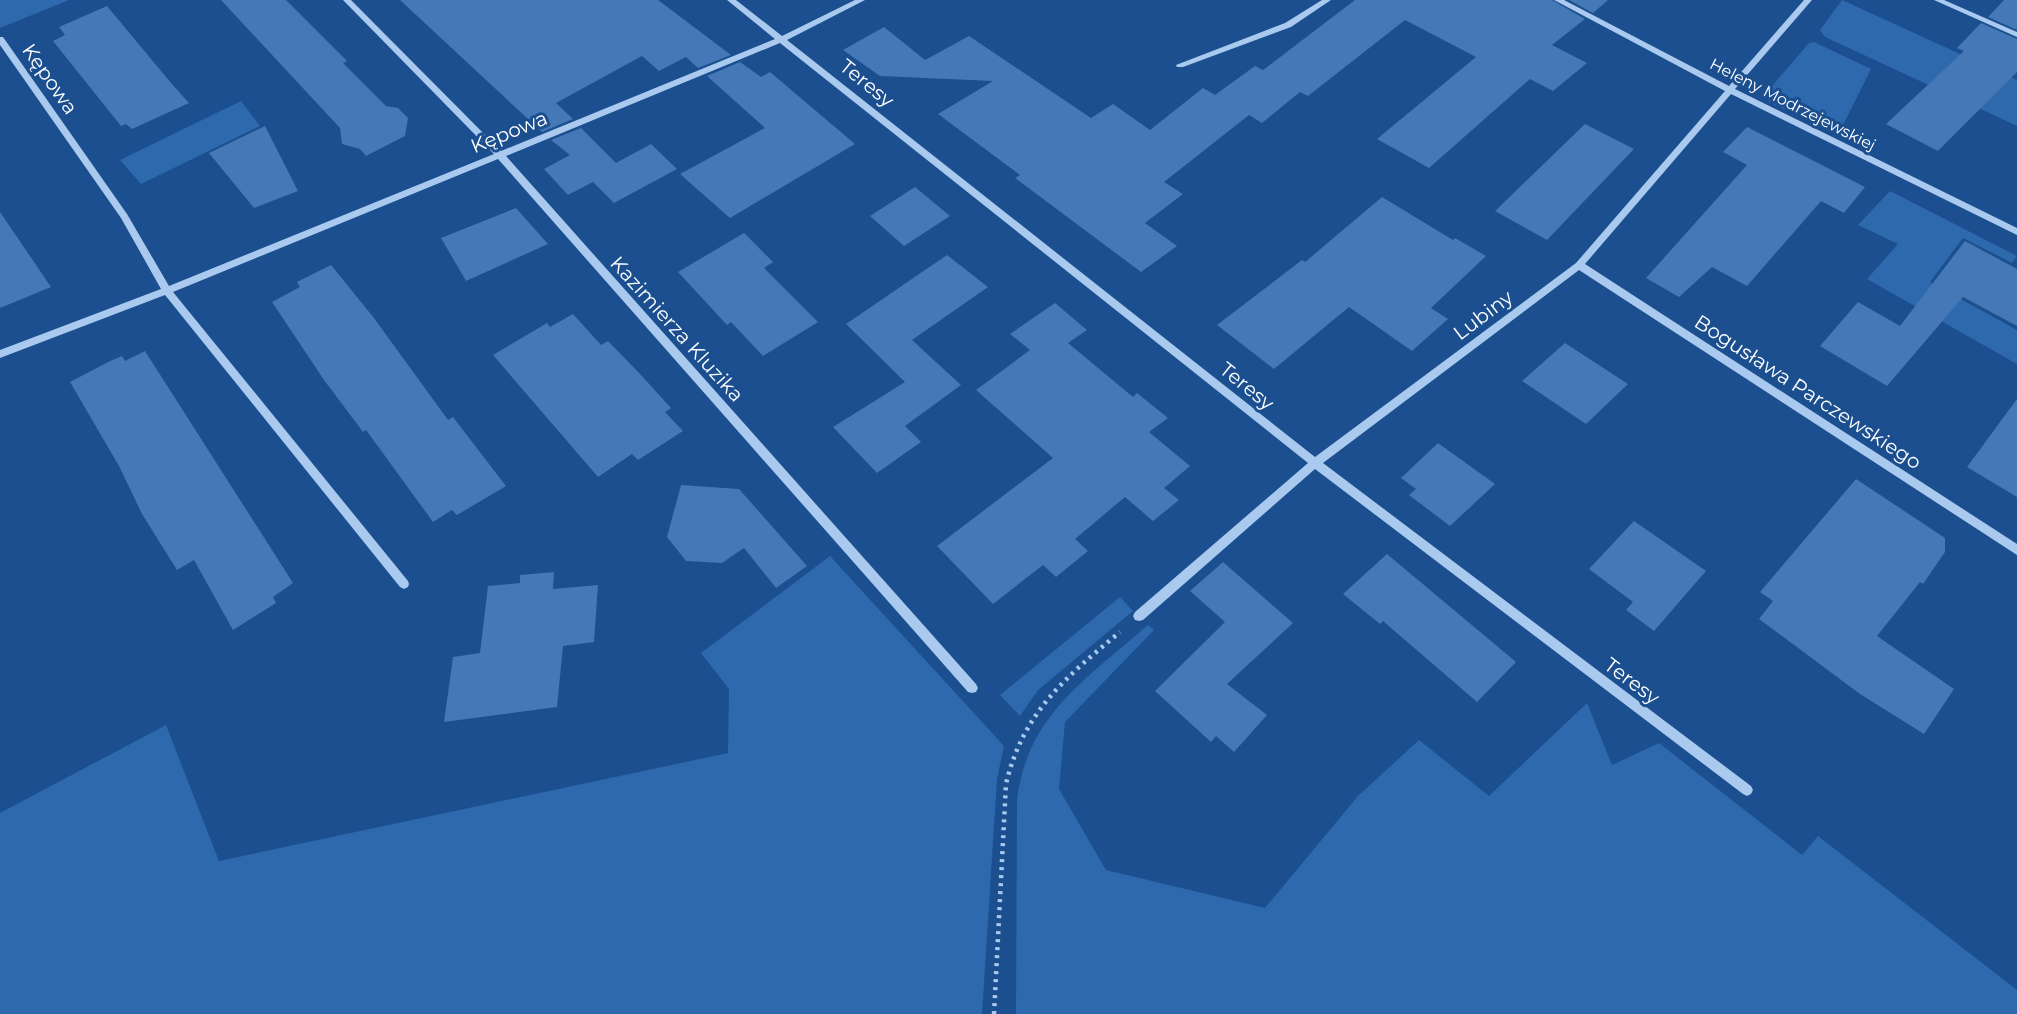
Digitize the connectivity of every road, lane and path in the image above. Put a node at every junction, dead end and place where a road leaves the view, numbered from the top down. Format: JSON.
{"nodes":[{"id":1,"x":347,"y":0,"type":"edge"},
{"id":2,"x":731,"y":0,"type":"edge"},
{"id":3,"x":861,"y":0,"type":"edge"},
{"id":4,"x":1327,"y":0,"type":"edge"},
{"id":5,"x":1558,"y":0,"type":"edge"},
{"id":6,"x":1808,"y":0,"type":"edge"},
{"id":7,"x":1938,"y":0,"type":"edge"},
{"id":8,"x":2017,"y":35,"type":"edge"},
{"id":9,"x":0,"y":39,"type":"edge"},
{"id":10,"x":783,"y":39,"type":"junction"},
{"id":11,"x":1180,"y":65,"type":"dead end"},
{"id":12,"x":1730,"y":90,"type":"junction"},
{"id":13,"x":500,"y":155,"type":"junction"},
{"id":14,"x":2017,"y":232,"type":"edge"},
{"id":15,"x":1579,"y":266,"type":"junction"},
{"id":16,"x":167,"y":291,"type":"junction"},
{"id":17,"x":0,"y":354,"type":"edge"},
{"id":18,"x":1315,"y":463,"type":"junction"},
{"id":19,"x":2017,"y":550,"type":"edge"},
{"id":20,"x":404,"y":584,"type":"dead end"},
{"id":21,"x":1139,"y":616,"type":"joint"},
{"id":22,"x":972,"y":688,"type":"dead end"},
{"id":23,"x":1747,"y":790,"type":"dead end"},
{"id":24,"x":994,"y":1014,"type":"edge"}],
"edges":[{"from":1,"to":13,"type":"street","name":"Kazimierza Kluzika"},
{"from":2,"to":10,"type":"street","name":"Teresy"},
{"from":3,"to":10,"type":"street","name":"Kępowa"},
{"from":4,"to":11,"type":"street"},
{"from":5,"to":12,"type":"street","name":"Heleny Modrzejewskiej"},
{"from":6,"to":12,"type":"street","name":"Lubiny"},
{"from":7,"to":8,"type":"street"},
{"from":9,"to":16,"type":"street","name":"Kępowa"},
{"from":10,"to":13,"type":"street","name":"Kępowa"},
{"from":10,"to":18,"type":"street","name":"Teresy"},
{"from":12,"to":14,"type":"street","name":"Heleny Modrzejewskiej"},
{"from":12,"to":15,"type":"street","name":"Lubiny"},
{"from":13,"to":16,"type":"street","name":"Kępowa"},
{"from":13,"to":22,"type":"street","name":"Kazimierza Kluzika"},
{"from":15,"to":18,"type":"street","name":"Lubiny"},
{"from":15,"to":19,"type":"street","name":"Bogusława Parczewskiego"},
{"from":16,"to":17,"type":"street","name":"Kępowa"},
{"from":16,"to":20,"type":"street","name":"Kępowa"},
{"from":18,"to":21,"type":"street","name":"Lubiny"},
{"from":18,"to":23,"type":"street","name":"Teresy"},
{"from":21,"to":24,"type":"path"}]}
